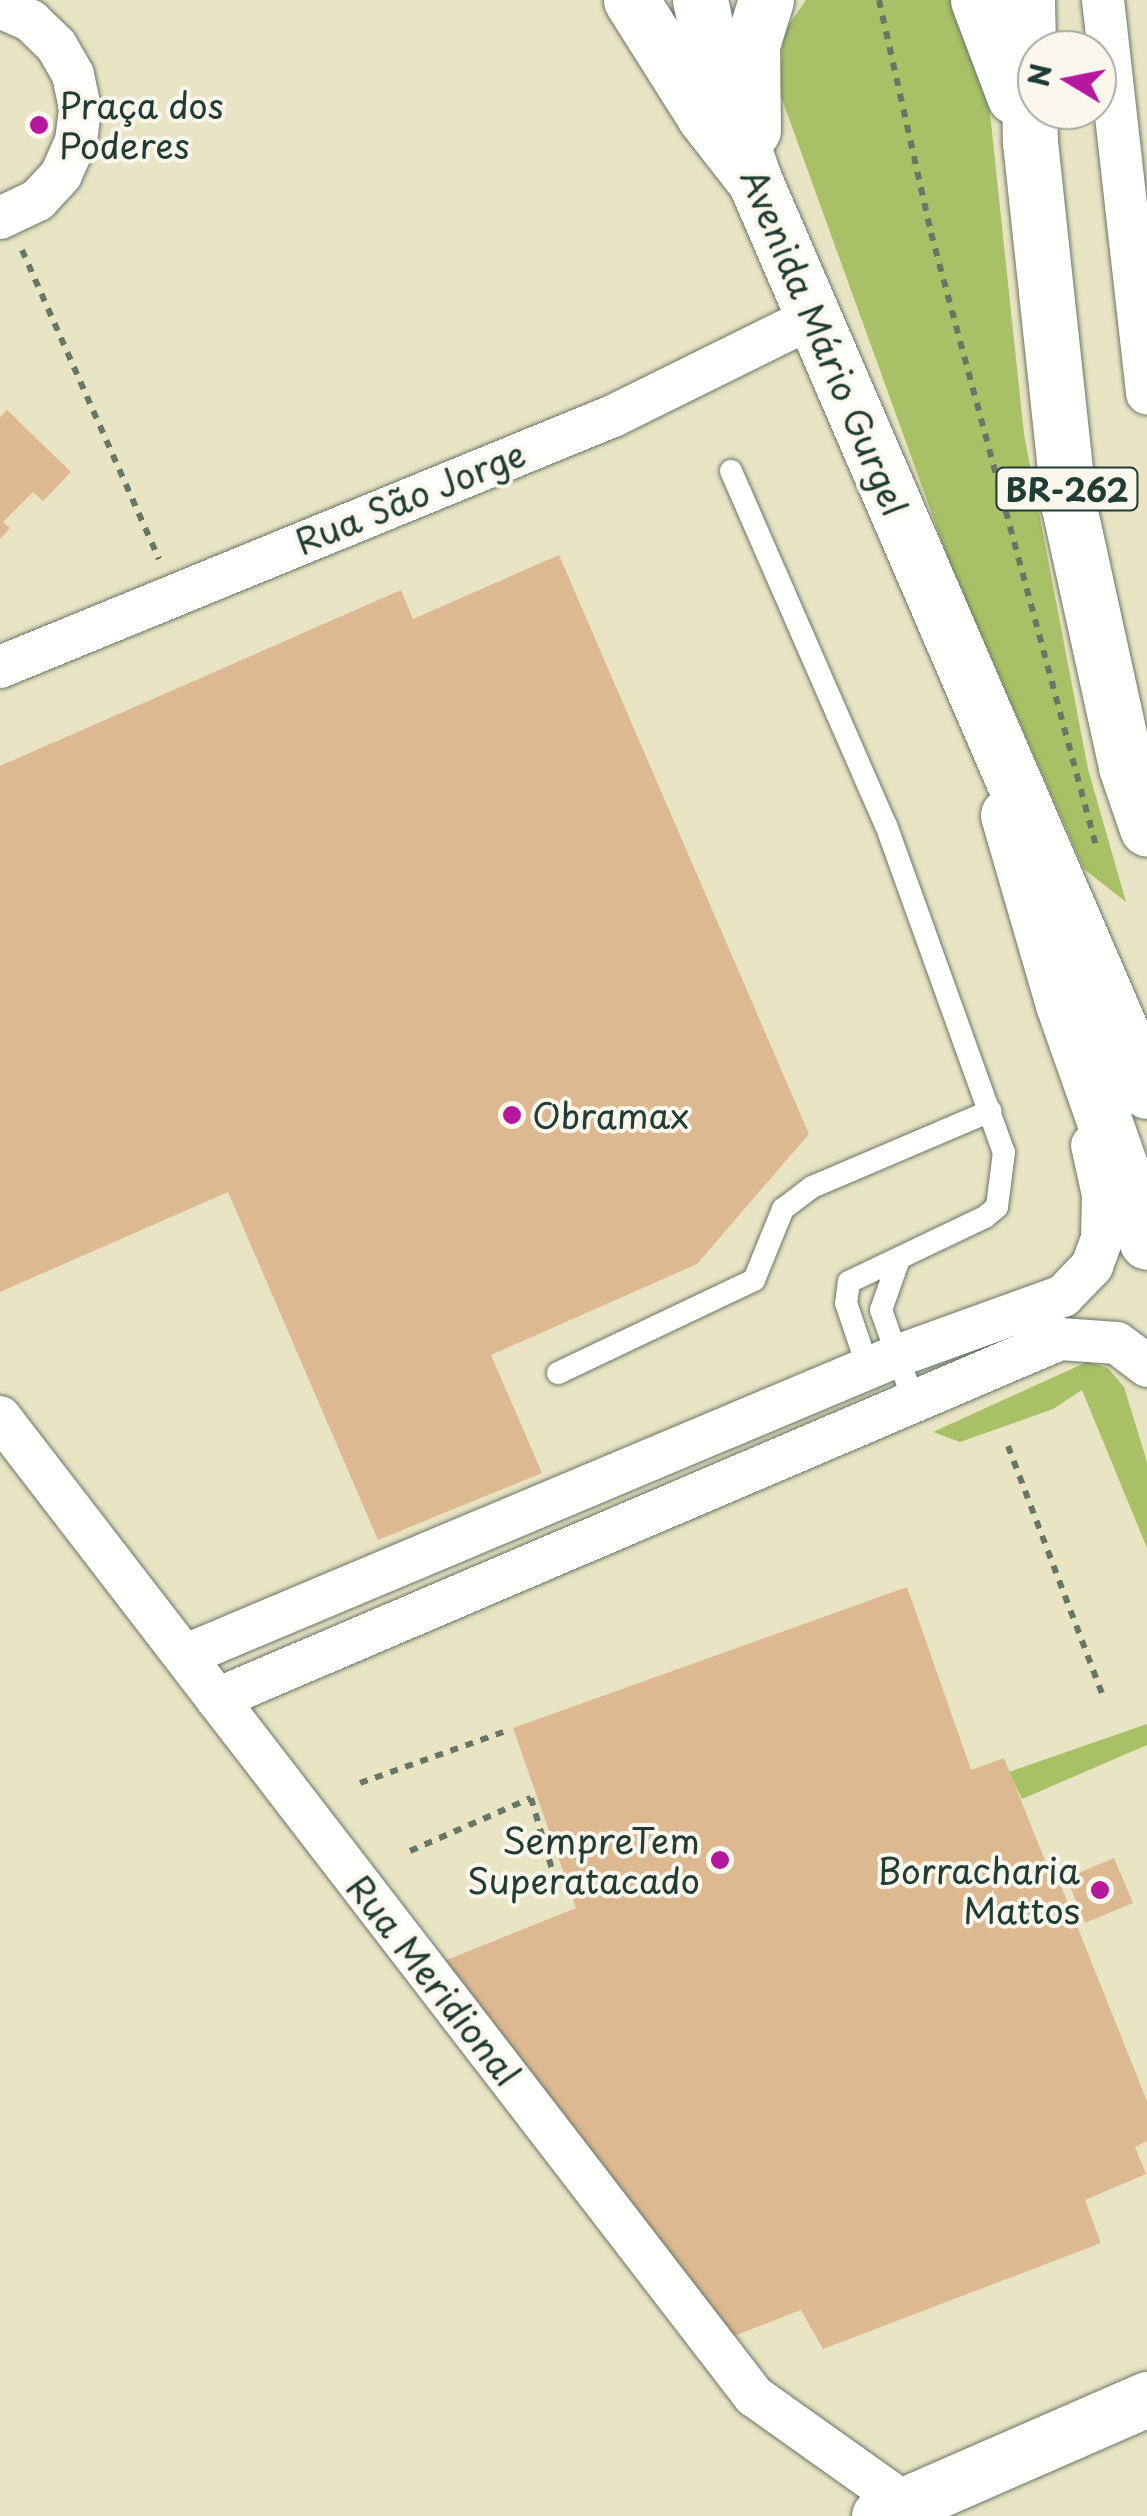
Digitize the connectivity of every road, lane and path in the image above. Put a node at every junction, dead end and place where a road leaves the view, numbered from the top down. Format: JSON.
{"nodes":[{"id":1,"x":630,"y":0,"type":"edge"},
{"id":2,"x":700,"y":0,"type":"edge"},
{"id":3,"x":766,"y":0,"type":"edge"},
{"id":4,"x":880,"y":0,"type":"edge"},
{"id":5,"x":978,"y":0,"type":"edge"},
{"id":6,"x":1026,"y":0,"type":"edge"},
{"id":7,"x":1103,"y":0,"type":"edge"},
{"id":8,"x":0,"y":7,"type":"edge"},
{"id":9,"x":1030,"y":142,"type":"junction"},
{"id":10,"x":754,"y":179,"type":"junction"},
{"id":11,"x":4,"y":218,"type":"edge"},
{"id":12,"x":815,"y":316,"type":"junction"},
{"id":13,"x":1147,"y":394,"type":"edge"},
{"id":14,"x":731,"y":471,"type":"dead end"},
{"id":15,"x":174,"y":592,"type":"junction"},
{"id":16,"x":0,"y":668,"type":"edge"},
{"id":17,"x":967,"y":678,"type":"junction"},
{"id":18,"x":1147,"y":828,"type":"edge"},
{"id":19,"x":1100,"y":860,"type":"dead end"},
{"id":20,"x":1051,"y":962,"type":"junction"},
{"id":21,"x":1147,"y":1091,"type":"edge"},
{"id":22,"x":990,"y":1111,"type":"junction"},
{"id":23,"x":1147,"y":1242,"type":"edge"},
{"id":24,"x":899,"y":1258,"type":"junction"},
{"id":25,"x":883,"y":1362,"type":"junction"},
{"id":26,"x":1147,"y":1366,"type":"edge"},
{"id":27,"x":558,"y":1372,"type":"dead end"},
{"id":28,"x":913,"y":1399,"type":"junction"},
{"id":29,"x":0,"y":1416,"type":"edge"},
{"id":30,"x":1008,"y":1446,"type":"dead end"},
{"id":31,"x":186,"y":1655,"type":"junction"},
{"id":32,"x":1102,"y":1696,"type":"dead end"},
{"id":33,"x":217,"y":1699,"type":"junction"},
{"id":34,"x":506,"y":1731,"type":"dead end"},
{"id":35,"x":360,"y":1783,"type":"dead end"},
{"id":36,"x":410,"y":1851,"type":"dead end"},
{"id":37,"x":554,"y":1876,"type":"dead end"},
{"id":38,"x":1147,"y":2399,"type":"edge"},
{"id":39,"x":898,"y":2512,"type":"edge"}],
"edges":[{"from":1,"to":10,"type":"main road"},
{"from":2,"to":10,"type":"main road","name":"Avenida Mário Gurgel"},
{"from":3,"to":10,"type":"main road"},
{"from":4,"to":19,"type":"path"},
{"from":5,"to":9,"type":"main road"},
{"from":6,"to":9,"type":"main road","number":"BR-262"},
{"from":7,"to":13,"type":"street"},
{"from":8,"to":11,"type":"street"},
{"from":9,"to":18,"type":"main road","number":"BR-262"},
{"from":10,"to":12,"type":"main road","name":"Avenida Mário Gurgel"},
{"from":11,"to":15,"type":"path"},
{"from":12,"to":15,"type":"street","name":"Rua São Jorge"},
{"from":12,"to":17,"type":"main road","name":"Avenida Mário Gurgel"},
{"from":14,"to":22,"type":"lane"},
{"from":15,"to":16,"type":"street","name":"Rua São Jorge"},
{"from":17,"to":20,"type":"main road","name":"Avenida Mário Gurgel"},
{"from":17,"to":21,"type":"main road","name":"Avenida Mário Gurgel"},
{"from":20,"to":23,"type":"main road","name":"Avenida Mário Gurgel"},
{"from":20,"to":25,"type":"street"},
{"from":22,"to":24,"type":"lane"},
{"from":22,"to":27,"type":"lane"},
{"from":24,"to":25,"type":"lane"},
{"from":24,"to":25,"type":"lane"},
{"from":25,"to":28,"type":"lane"},
{"from":25,"to":31,"type":"street"},
{"from":26,"to":28,"type":"street"},
{"from":28,"to":33,"type":"street"},
{"from":29,"to":31,"type":"street","name":"Rua Meridional"},
{"from":30,"to":32,"type":"path"},
{"from":31,"to":33,"type":"street","name":"Rua Meridional"},
{"from":33,"to":39,"type":"street","name":"Rua Meridional"},
{"from":34,"to":35,"type":"path"},
{"from":36,"to":37,"type":"path"},
{"from":38,"to":39,"type":"main road"}]}
